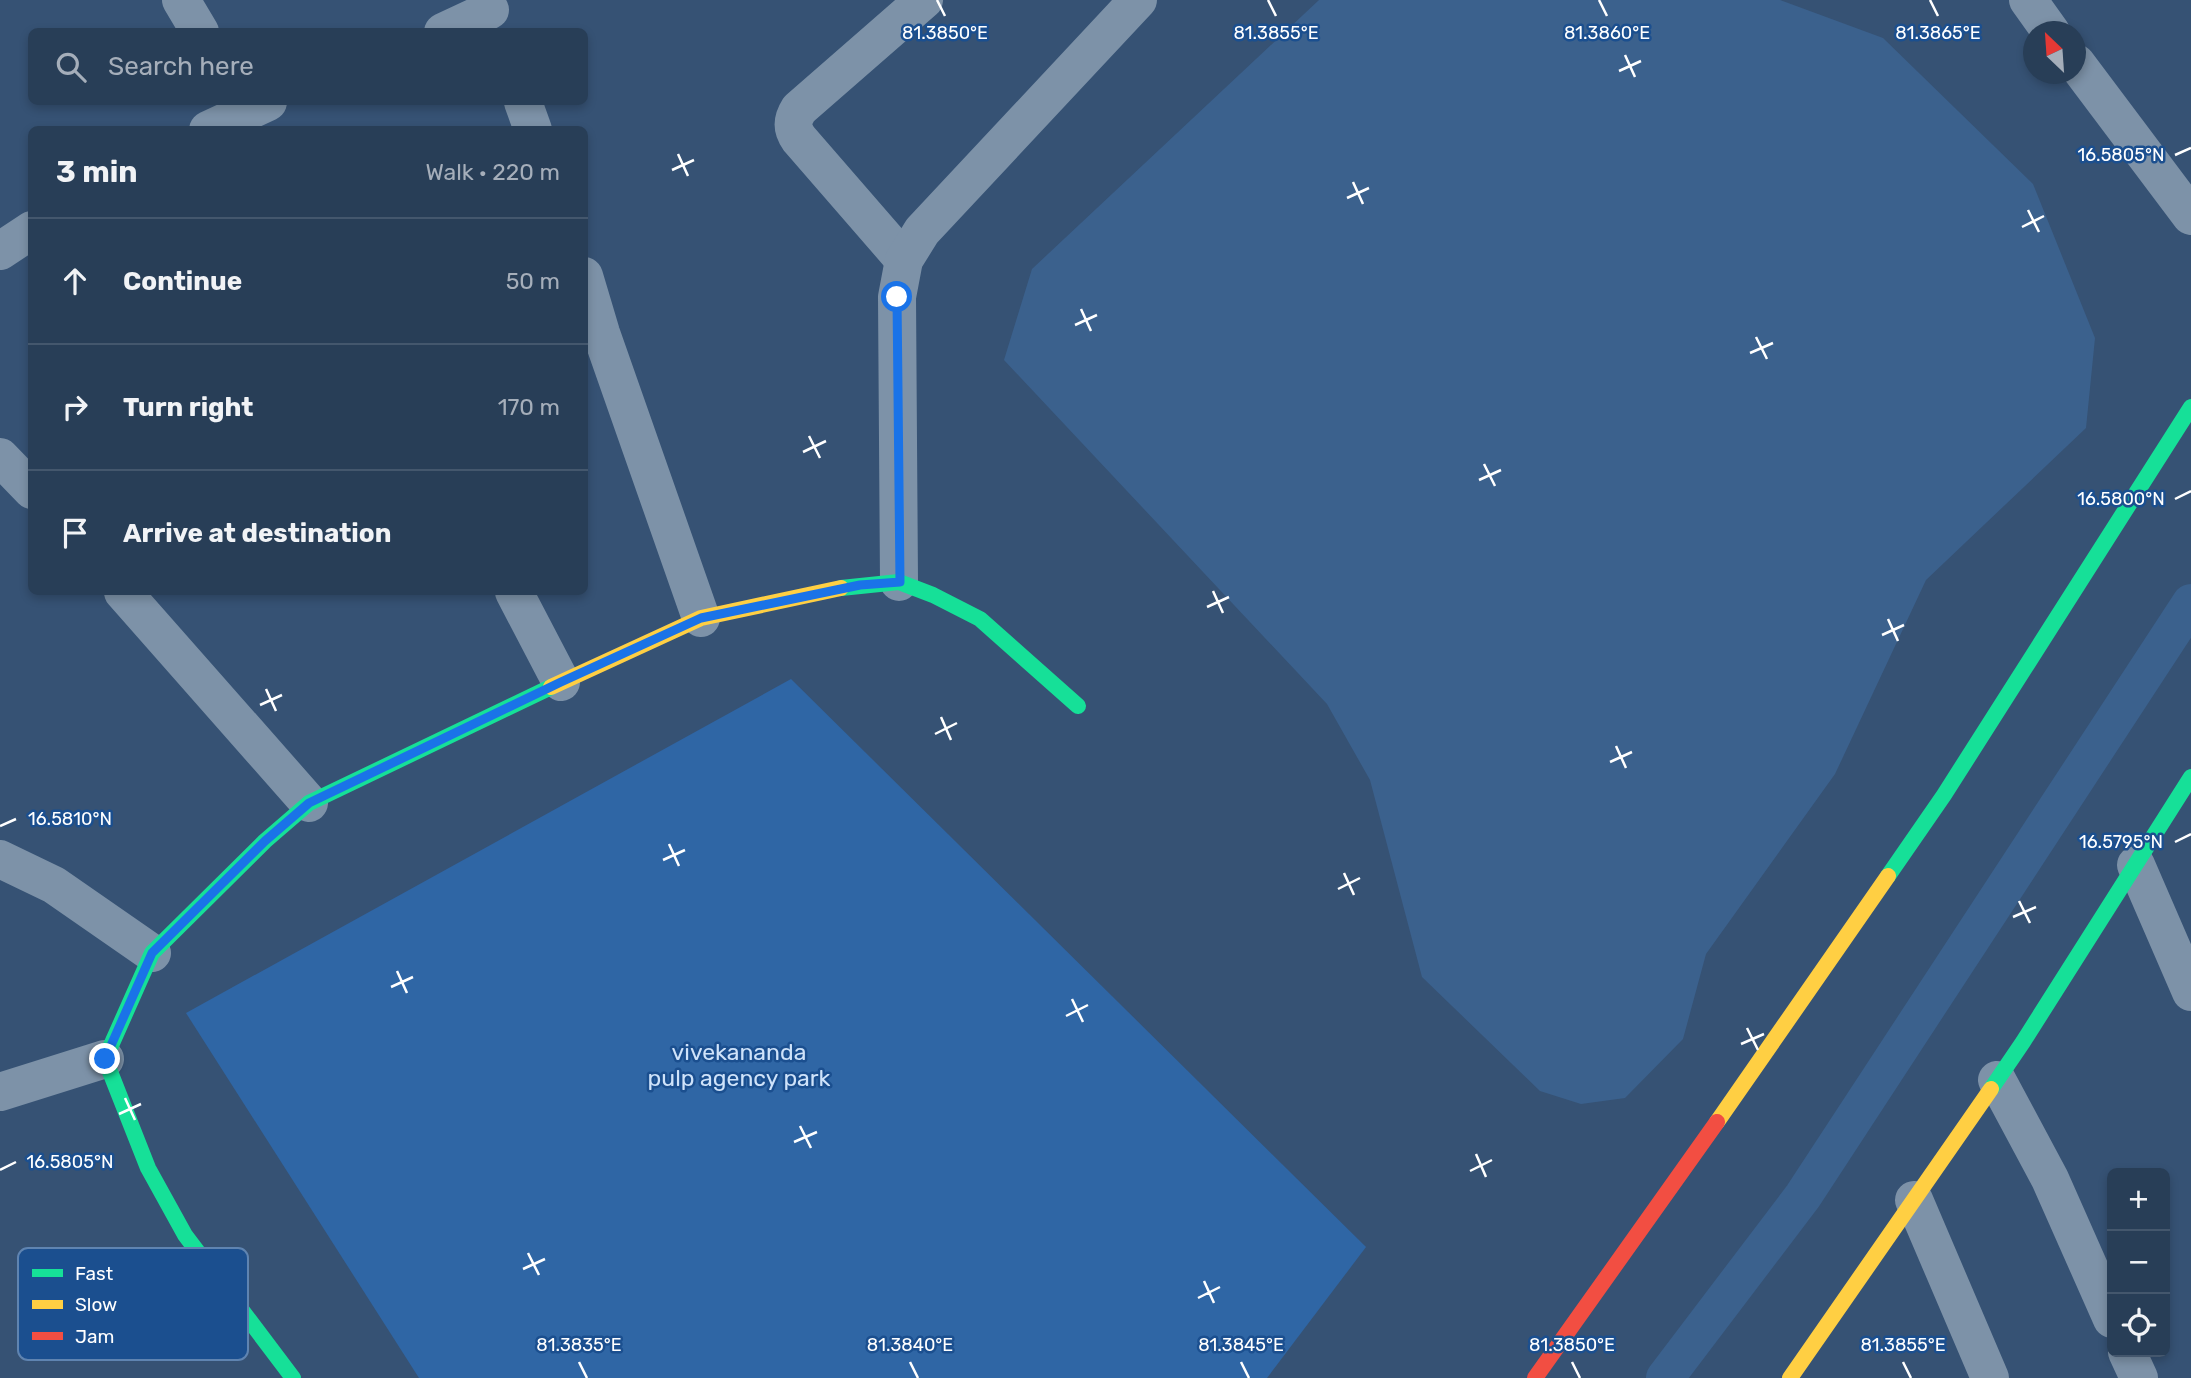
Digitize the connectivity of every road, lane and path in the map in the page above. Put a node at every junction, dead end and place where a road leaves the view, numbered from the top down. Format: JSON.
{"nodes":[{"id":1,"x":181,"y":0,"type":"edge"},
{"id":2,"x":924,"y":0,"type":"edge"},
{"id":3,"x":1138,"y":0,"type":"edge"},
{"id":4,"x":2028,"y":0,"type":"edge"},
{"id":5,"x":2043,"y":21,"type":"edge"},
{"id":6,"x":198,"y":28,"type":"edge"},
{"id":7,"x":2086,"y":76,"type":"edge"},
{"id":8,"x":524,"y":105,"type":"edge"},
{"id":9,"x":253,"y":111,"type":"edge"},
{"id":10,"x":217,"y":126,"type":"edge"},
{"id":11,"x":532,"y":126,"type":"edge"},
{"id":12,"x":2191,"y":216,"type":"edge"},
{"id":13,"x":28,"y":233,"type":"edge"},
{"id":14,"x":0,"y":251,"type":"edge"},
{"id":15,"x":904,"y":260,"type":"junction"},
{"id":16,"x":588,"y":289,"type":"edge"},
{"id":17,"x":2191,"y":407,"type":"edge"},
{"id":18,"x":0,"y":457,"type":"edge"},
{"id":19,"x":28,"y":486,"type":"edge"},
{"id":20,"x":900,"y":582,"type":"junction"},
{"id":21,"x":125,"y":595,"type":"edge"},
{"id":22,"x":516,"y":595,"type":"edge"},
{"id":23,"x":701,"y":618,"type":"junction"},
{"id":24,"x":561,"y":682,"type":"junction"},
{"id":25,"x":1078,"y":706,"type":"dead end"},
{"id":26,"x":2191,"y":777,"type":"edge"},
{"id":27,"x":309,"y":803,"type":"junction"},
{"id":28,"x":0,"y":859,"type":"edge"},
{"id":29,"x":2136,"y":865,"type":"junction"},
{"id":30,"x":152,"y":953,"type":"junction"},
{"id":31,"x":2191,"y":992,"type":"edge"},
{"id":32,"x":105,"y":1059,"type":"junction"},
{"id":33,"x":1997,"y":1080,"type":"junction"},
{"id":34,"x":0,"y":1092,"type":"edge"},
{"id":35,"x":1914,"y":1200,"type":"junction"},
{"id":36,"x":195,"y":1248,"type":"edge"},
{"id":37,"x":2107,"y":1308,"type":"edge"},
{"id":38,"x":248,"y":1318,"type":"edge"},
{"id":39,"x":2129,"y":1357,"type":"edge"},
{"id":40,"x":293,"y":1378,"type":"edge"},
{"id":41,"x":1535,"y":1378,"type":"edge"},
{"id":42,"x":1790,"y":1378,"type":"edge"},
{"id":43,"x":1990,"y":1378,"type":"edge"},
{"id":44,"x":2139,"y":1378,"type":"edge"}],
"edges":[{"from":1,"to":6,"type":"street"},
{"from":2,"to":15,"type":"street"},
{"from":3,"to":15,"type":"street"},
{"from":4,"to":5,"type":"street"},
{"from":7,"to":12,"type":"street"},
{"from":8,"to":11,"type":"street"},
{"from":9,"to":10,"type":"street"},
{"from":13,"to":14,"type":"street"},
{"from":15,"to":20,"type":"street"},
{"from":16,"to":23,"type":"street"},
{"from":17,"to":41,"type":"street"},
{"from":18,"to":19,"type":"street"},
{"from":20,"to":23,"type":"street"},
{"from":20,"to":25,"type":"street"},
{"from":21,"to":27,"type":"street"},
{"from":22,"to":24,"type":"street"},
{"from":23,"to":24,"type":"street"},
{"from":24,"to":27,"type":"street"},
{"from":26,"to":29,"type":"street"},
{"from":27,"to":30,"type":"street"},
{"from":28,"to":30,"type":"street"},
{"from":29,"to":31,"type":"street"},
{"from":29,"to":33,"type":"street"},
{"from":30,"to":32,"type":"street"},
{"from":32,"to":34,"type":"street"},
{"from":32,"to":36,"type":"street"},
{"from":33,"to":35,"type":"street"},
{"from":33,"to":37,"type":"street"},
{"from":35,"to":42,"type":"street"},
{"from":35,"to":43,"type":"street"},
{"from":38,"to":40,"type":"street"},
{"from":39,"to":44,"type":"street"}]}
